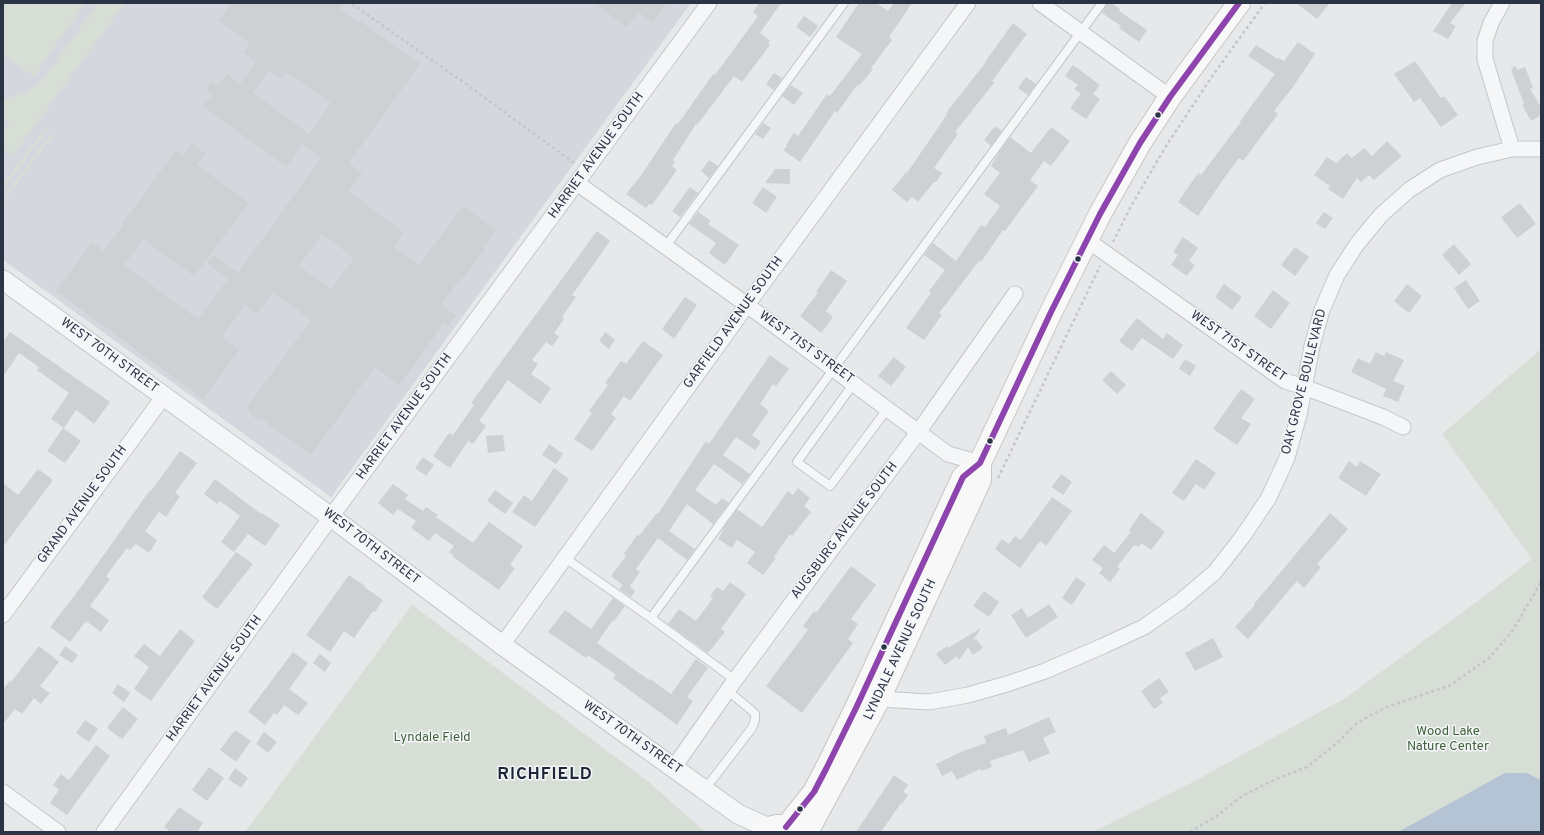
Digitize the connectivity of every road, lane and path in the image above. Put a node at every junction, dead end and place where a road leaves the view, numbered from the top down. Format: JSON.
{"nodes":[{"id":1,"x":709,"y":3,"type":"edge"},
{"id":2,"x":844,"y":3,"type":"edge"},
{"id":3,"x":968,"y":3,"type":"edge"},
{"id":4,"x":1040,"y":3,"type":"edge"},
{"id":5,"x":1102,"y":3,"type":"edge"},
{"id":6,"x":1239,"y":3,"type":"edge"},
{"id":7,"x":1265,"y":3,"type":"edge"},
{"id":8,"x":1502,"y":3,"type":"edge"},
{"id":9,"x":352,"y":4,"type":"edge"},
{"id":10,"x":1080,"y":32,"type":"junction"},
{"id":11,"x":1170,"y":97,"type":"junction"},
{"id":12,"x":1512,"y":149,"type":"junction"},
{"id":13,"x":1541,"y":149,"type":"edge"},
{"id":14,"x":576,"y":164,"type":"dead end"},
{"id":15,"x":577,"y":183,"type":"junction"},
{"id":16,"x":1087,"y":240,"type":"junction"},
{"id":17,"x":1113,"y":240,"type":"dead end"},
{"id":18,"x":666,"y":246,"type":"junction"},
{"id":19,"x":1100,"y":265,"type":"dead end"},
{"id":20,"x":3,"y":281,"type":"edge"},
{"id":21,"x":1015,"y":294,"type":"dead end"},
{"id":22,"x":747,"y":305,"type":"junction"},
{"id":23,"x":834,"y":369,"type":"junction"},
{"id":24,"x":854,"y":383,"type":"junction"},
{"id":25,"x":1304,"y":387,"type":"junction"},
{"id":26,"x":164,"y":396,"type":"junction"},
{"id":27,"x":888,"y":408,"type":"junction"},
{"id":28,"x":1403,"y":427,"type":"dead end"},
{"id":29,"x":919,"y":431,"type":"junction"},
{"id":30,"x":980,"y":463,"type":"junction"},
{"id":31,"x":996,"y":482,"type":"dead end"},
{"id":32,"x":331,"y":517,"type":"junction"},
{"id":33,"x":565,"y":558,"type":"junction"},
{"id":34,"x":1541,"y":582,"type":"edge"},
{"id":35,"x":3,"y":615,"type":"edge"},
{"id":36,"x":651,"y":618,"type":"junction"},
{"id":37,"x":502,"y":645,"type":"junction"},
{"id":38,"x":731,"y":685,"type":"junction"},
{"id":39,"x":879,"y":699,"type":"junction"},
{"id":40,"x":856,"y":708,"type":"junction"},
{"id":41,"x":674,"y":767,"type":"junction"},
{"id":42,"x":704,"y":789,"type":"junction"},
{"id":43,"x":3,"y":794,"type":"edge"},
{"id":44,"x":738,"y":814,"type":"junction"},
{"id":45,"x":778,"y":830,"type":"edge"},
{"id":46,"x":58,"y":832,"type":"edge"},
{"id":47,"x":104,"y":832,"type":"edge"},
{"id":48,"x":748,"y":832,"type":"edge"},
{"id":49,"x":807,"y":832,"type":"edge"},
{"id":50,"x":1190,"y":832,"type":"edge"}],
"edges":[{"from":1,"to":15,"type":"street","name":"HARRIET AVENUE SOUTH"},
{"from":2,"to":18,"type":"lane"},
{"from":3,"to":22,"type":"street","name":"GARFIELD AVENUE SOUTH"},
{"from":4,"to":10,"type":"street"},
{"from":5,"to":10,"type":"lane"},
{"from":6,"to":11,"type":"main road","name":"LYNDALE AVENUE SOUTH"},
{"from":7,"to":17,"type":"path"},
{"from":8,"to":12,"type":"street"},
{"from":9,"to":14,"type":"path"},
{"from":10,"to":11,"type":"street"},
{"from":10,"to":23,"type":"lane"},
{"from":11,"to":16,"type":"main road","name":"LYNDALE AVENUE SOUTH"},
{"from":12,"to":13,"type":"street","name":"OAK GROVE BOULEVARD"},
{"from":12,"to":25,"type":"street","name":"OAK GROVE BOULEVARD"},
{"from":15,"to":18,"type":"street","name":"WEST 71ST STREET"},
{"from":15,"to":32,"type":"street","name":"HARRIET AVENUE SOUTH"},
{"from":16,"to":25,"type":"street","name":"WEST 71ST STREET"},
{"from":16,"to":30,"type":"main road","name":"LYNDALE AVENUE SOUTH"},
{"from":18,"to":22,"type":"street","name":"WEST 71ST STREET"},
{"from":19,"to":31,"type":"path"},
{"from":20,"to":26,"type":"street","name":"WEST 70TH STREET"},
{"from":21,"to":29,"type":"street","name":"AUGSBURG AVENUE SOUTH"},
{"from":22,"to":23,"type":"street","name":"WEST 71ST STREET"},
{"from":22,"to":33,"type":"street","name":"GARFIELD AVENUE SOUTH"},
{"from":23,"to":24,"type":"street","name":"WEST 71ST STREET"},
{"from":23,"to":36,"type":"lane"},
{"from":24,"to":27,"type":"street","name":"WEST 71ST STREET"},
{"from":24,"to":27,"type":"lane"},
{"from":25,"to":28,"type":"street","name":"WEST 71ST STREET"},
{"from":25,"to":39,"type":"street","name":"OAK GROVE BOULEVARD"},
{"from":26,"to":32,"type":"street","name":"WEST 70TH STREET"},
{"from":26,"to":35,"type":"street","name":"GRAND AVENUE SOUTH"},
{"from":27,"to":29,"type":"street","name":"WEST 71ST STREET"},
{"from":29,"to":30,"type":"street","name":"WEST 71ST STREET"},
{"from":29,"to":38,"type":"street","name":"AUGSBURG AVENUE SOUTH"},
{"from":30,"to":39,"type":"main road","name":"LYNDALE AVENUE SOUTH"},
{"from":30,"to":40,"type":"main road","name":"LYNDALE AVENUE SOUTH"},
{"from":32,"to":37,"type":"street","name":"WEST 70TH STREET"},
{"from":32,"to":47,"type":"street","name":"HARRIET AVENUE SOUTH"},
{"from":33,"to":36,"type":"lane"},
{"from":33,"to":37,"type":"street","name":"GARFIELD AVENUE SOUTH"},
{"from":34,"to":50,"type":"path"},
{"from":36,"to":38,"type":"lane"},
{"from":37,"to":41,"type":"street","name":"WEST 70TH STREET"},
{"from":38,"to":41,"type":"street","name":"AUGSBURG AVENUE SOUTH"},
{"from":38,"to":42,"type":"lane"},
{"from":39,"to":40,"type":"street","name":"OAK GROVE BOULEVARD"},
{"from":39,"to":49,"type":"main road","name":"LYNDALE AVENUE SOUTH"},
{"from":40,"to":45,"type":"main road","name":"LYNDALE AVENUE SOUTH"},
{"from":41,"to":42,"type":"street","name":"WEST 70TH STREET"},
{"from":42,"to":44,"type":"street","name":"WEST 70TH STREET"},
{"from":43,"to":46,"type":"street"},
{"from":44,"to":45,"type":"street","name":"WEST 70TH STREET"},
{"from":44,"to":48,"type":"street","name":"WEST 70TH STREET"}]}
